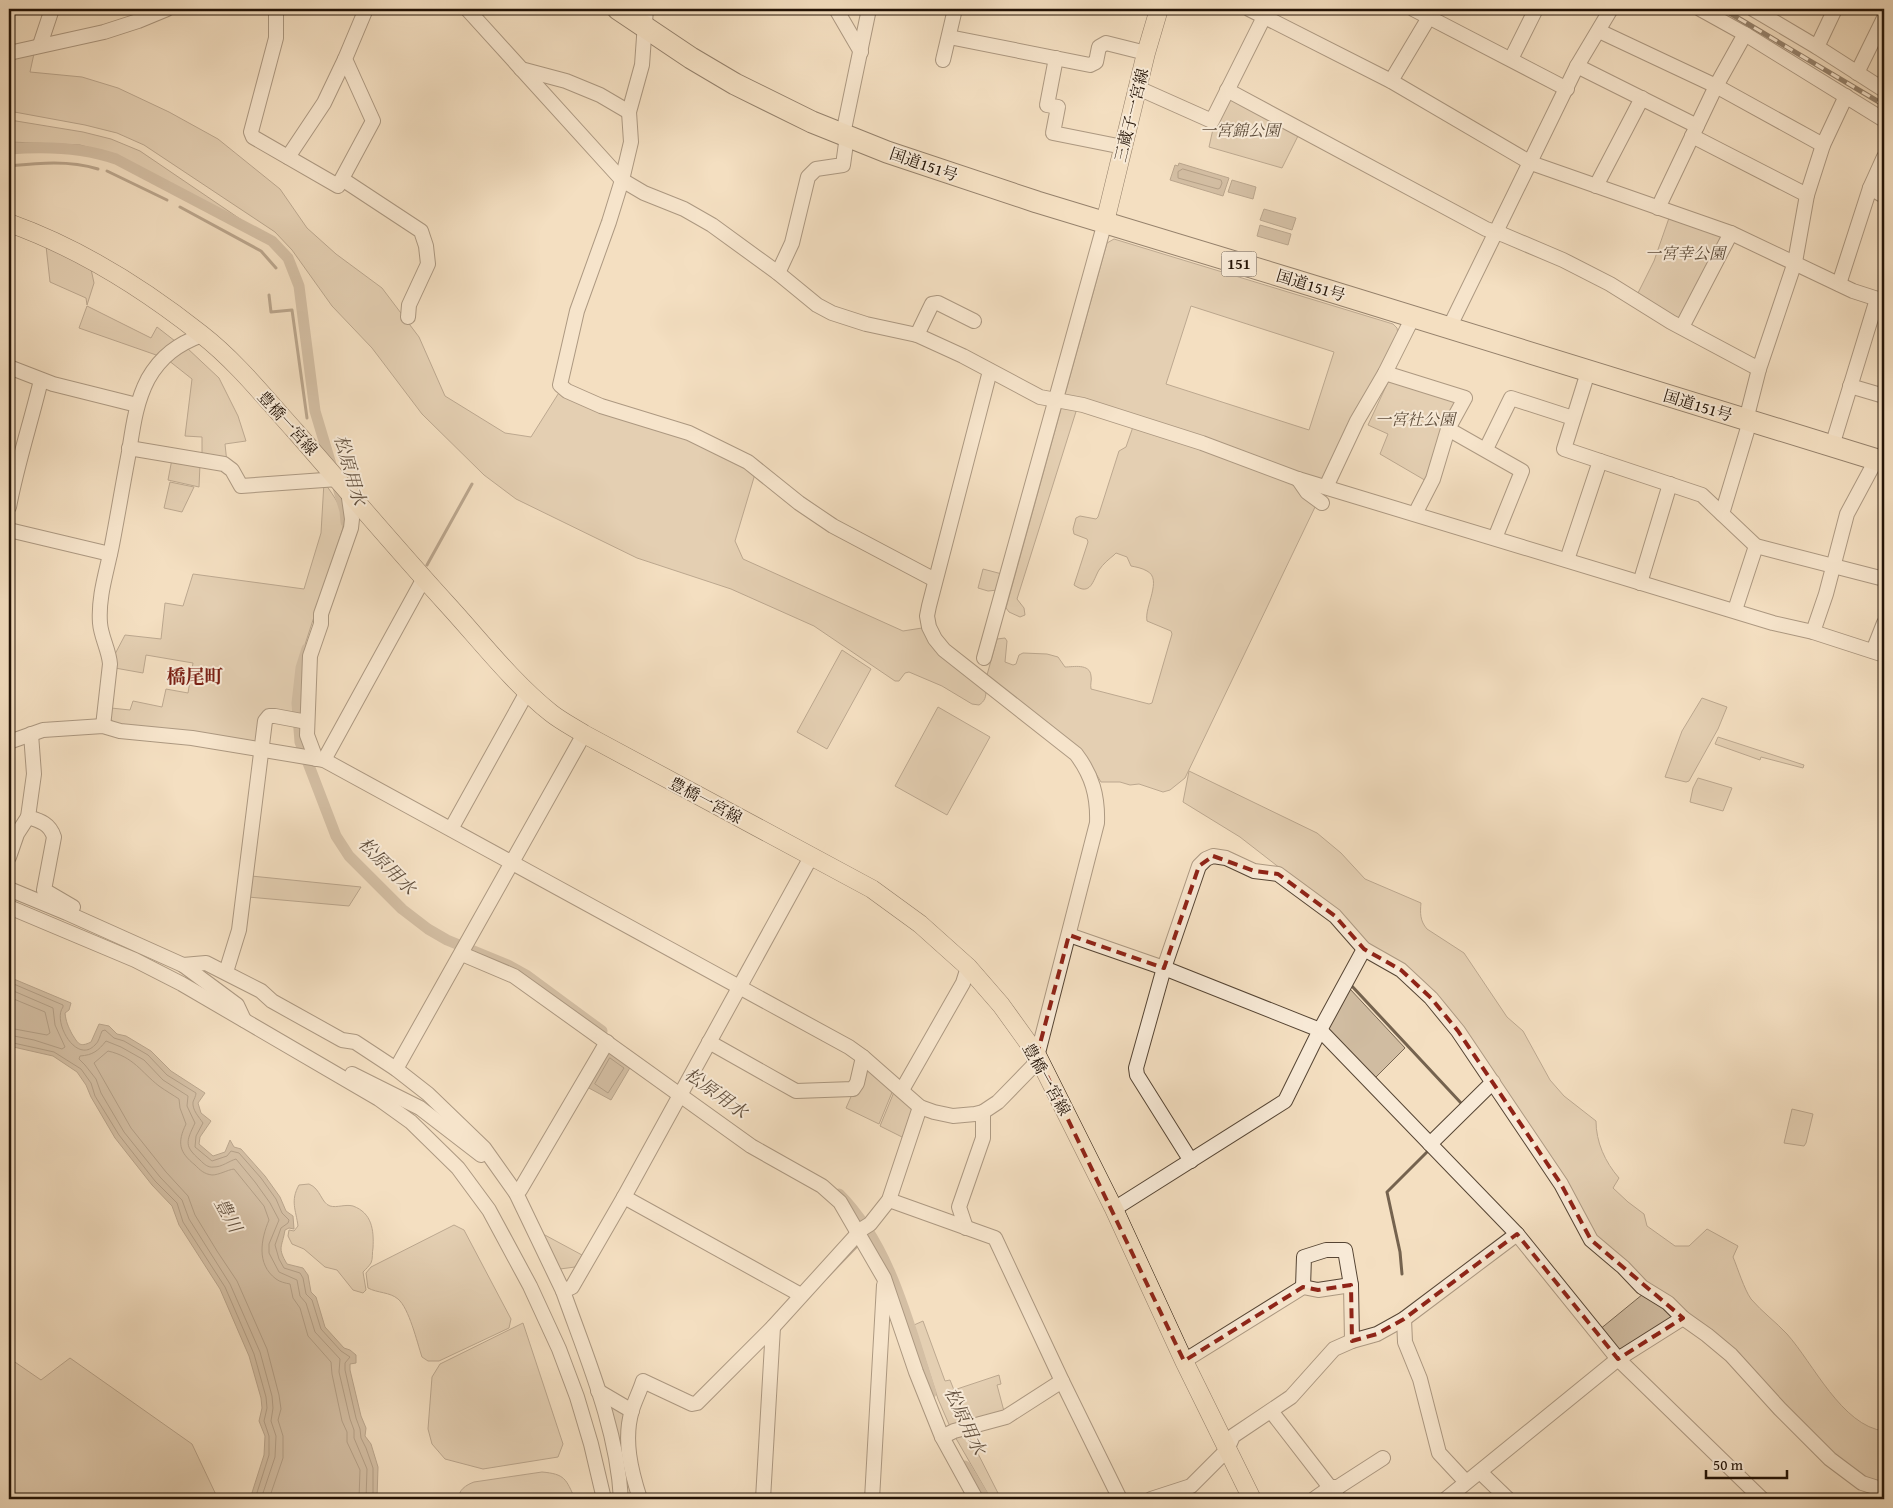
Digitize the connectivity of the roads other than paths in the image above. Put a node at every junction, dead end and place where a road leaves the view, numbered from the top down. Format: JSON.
{"nodes":[{"id":1,"x":52,"y":9,"type":"edge"},
{"id":2,"x":167,"y":9,"type":"edge"},
{"id":3,"x":276,"y":9,"type":"edge"},
{"id":4,"x":366,"y":9,"type":"edge"},
{"id":5,"x":467,"y":9,"type":"edge"},
{"id":6,"x":618,"y":9,"type":"edge"},
{"id":7,"x":836,"y":9,"type":"edge"},
{"id":8,"x":869,"y":9,"type":"edge"},
{"id":9,"x":955,"y":9,"type":"edge"},
{"id":10,"x":1159,"y":9,"type":"edge"},
{"id":11,"x":1249,"y":9,"type":"edge"},
{"id":12,"x":1412,"y":9,"type":"edge"},
{"id":13,"x":1536,"y":9,"type":"edge"},
{"id":14,"x":1611,"y":9,"type":"edge"},
{"id":15,"x":1700,"y":9,"type":"edge"},
{"id":16,"x":1754,"y":9,"type":"edge"},
{"id":17,"x":1835,"y":9,"type":"edge"},
{"id":18,"x":1266,"y":13,"type":"edge"},
{"id":19,"x":1431,"y":13,"type":"edge"},
{"id":20,"x":646,"y":18,"type":"edge"},
{"id":21,"x":1884,"y":18,"type":"edge"},
{"id":22,"x":1599,"y":31,"type":"junction"},
{"id":23,"x":1745,"y":34,"type":"junction"},
{"id":24,"x":949,"y":37,"type":"junction"},
{"id":25,"x":40,"y":45,"type":"junction"},
{"id":26,"x":1817,"y":47,"type":"junction"},
{"id":27,"x":861,"y":52,"type":"junction"},
{"id":28,"x":9,"y":53,"type":"edge"},
{"id":29,"x":1146,"y":53,"type":"junction"},
{"id":30,"x":1056,"y":58,"type":"junction"},
{"id":31,"x":345,"y":59,"type":"junction"},
{"id":32,"x":1511,"y":59,"type":"junction"},
{"id":33,"x":943,"y":60,"type":"dead end"},
{"id":34,"x":1577,"y":66,"type":"junction"},
{"id":35,"x":520,"y":68,"type":"junction"},
{"id":36,"x":1856,"y":73,"type":"junction"},
{"id":37,"x":1391,"y":81,"type":"junction"},
{"id":38,"x":1716,"y":86,"type":"junction"},
{"id":39,"x":1138,"y":88,"type":"junction"},
{"id":40,"x":1567,"y":89,"type":"junction"},
{"id":41,"x":1227,"y":90,"type":"junction"},
{"id":42,"x":1884,"y":90,"type":"edge"},
{"id":43,"x":1846,"y":96,"type":"junction"},
{"id":44,"x":1642,"y":98,"type":"junction"},
{"id":45,"x":629,"y":112,"type":"junction"},
{"id":46,"x":1884,"y":120,"type":"edge"},
{"id":47,"x":1695,"y":131,"type":"junction"},
{"id":48,"x":845,"y":135,"type":"junction"},
{"id":49,"x":1823,"y":145,"type":"junction"},
{"id":50,"x":1123,"y":147,"type":"junction"},
{"id":51,"x":288,"y":157,"type":"junction"},
{"id":52,"x":1884,"y":157,"type":"edge"},
{"id":53,"x":1531,"y":163,"type":"junction"},
{"id":54,"x":342,"y":179,"type":"junction"},
{"id":55,"x":622,"y":180,"type":"junction"},
{"id":56,"x":1596,"y":186,"type":"junction"},
{"id":57,"x":1870,"y":188,"type":"junction"},
{"id":58,"x":1807,"y":194,"type":"junction"},
{"id":59,"x":1884,"y":196,"type":"edge"},
{"id":60,"x":1658,"y":208,"type":"junction"},
{"id":61,"x":1105,"y":222,"type":"junction"},
{"id":62,"x":9,"y":224,"type":"edge"},
{"id":63,"x":1496,"y":232,"type":"junction"},
{"id":64,"x":1731,"y":233,"type":"junction"},
{"id":65,"x":1794,"y":262,"type":"junction"},
{"id":66,"x":778,"y":273,"type":"junction"},
{"id":67,"x":1839,"y":284,"type":"junction"},
{"id":68,"x":1880,"y":300,"type":"edge"},
{"id":69,"x":408,"y":317,"type":"dead end"},
{"id":70,"x":1413,"y":317,"type":"junction"},
{"id":71,"x":974,"y":321,"type":"dead end"},
{"id":72,"x":1449,"y":328,"type":"junction"},
{"id":73,"x":1682,"y":328,"type":"junction"},
{"id":74,"x":202,"y":334,"type":"junction"},
{"id":75,"x":917,"y":335,"type":"junction"},
{"id":76,"x":9,"y":367,"type":"edge"},
{"id":77,"x":1759,"y":369,"type":"junction"},
{"id":78,"x":990,"y":371,"type":"junction"},
{"id":79,"x":1588,"y":372,"type":"junction"},
{"id":80,"x":1384,"y":373,"type":"junction"},
{"id":81,"x":41,"y":380,"type":"junction"},
{"id":82,"x":1850,"y":386,"type":"junction"},
{"id":83,"x":1884,"y":396,"type":"edge"},
{"id":84,"x":1055,"y":399,"type":"junction"},
{"id":85,"x":136,"y":405,"type":"junction"},
{"id":86,"x":1574,"y":418,"type":"junction"},
{"id":87,"x":1748,"y":420,"type":"junction"},
{"id":88,"x":1448,"y":429,"type":"junction"},
{"id":89,"x":1832,"y":446,"type":"junction"},
{"id":90,"x":129,"y":448,"type":"junction"},
{"id":91,"x":1486,"y":449,"type":"junction"},
{"id":92,"x":1600,"y":461,"type":"junction"},
{"id":93,"x":1880,"y":461,"type":"edge"},
{"id":94,"x":1298,"y":478,"type":"junction"},
{"id":95,"x":1670,"y":484,"type":"junction"},
{"id":96,"x":343,"y":485,"type":"junction"},
{"id":97,"x":1326,"y":487,"type":"junction"},
{"id":98,"x":1322,"y":503,"type":"dead end"},
{"id":99,"x":9,"y":507,"type":"edge"},
{"id":100,"x":1415,"y":514,"type":"junction"},
{"id":101,"x":1722,"y":514,"type":"junction"},
{"id":102,"x":9,"y":530,"type":"edge"},
{"id":103,"x":1495,"y":538,"type":"junction"},
{"id":104,"x":1756,"y":546,"type":"junction"},
{"id":105,"x":110,"y":554,"type":"junction"},
{"id":106,"x":1567,"y":560,"type":"junction"},
{"id":107,"x":1834,"y":567,"type":"junction"},
{"id":108,"x":424,"y":578,"type":"junction"},
{"id":109,"x":1884,"y":579,"type":"edge"},
{"id":110,"x":935,"y":580,"type":"junction"},
{"id":111,"x":1640,"y":583,"type":"junction"},
{"id":112,"x":1735,"y":610,"type":"junction"},
{"id":113,"x":1884,"y":623,"type":"edge"},
{"id":114,"x":1813,"y":632,"type":"junction"},
{"id":115,"x":1879,"y":653,"type":"edge"},
{"id":116,"x":984,"y":658,"type":"dead end"},
{"id":117,"x":527,"y":692,"type":"junction"},
{"id":118,"x":307,"y":722,"type":"junction"},
{"id":119,"x":103,"y":726,"type":"junction"},
{"id":120,"x":30,"y":734,"type":"junction"},
{"id":121,"x":584,"y":734,"type":"junction"},
{"id":122,"x":9,"y":742,"type":"edge"},
{"id":123,"x":261,"y":750,"type":"junction"},
{"id":124,"x":320,"y":759,"type":"junction"},
{"id":125,"x":28,"y":817,"type":"junction"},
{"id":126,"x":451,"y":829,"type":"junction"},
{"id":127,"x":811,"y":856,"type":"junction"},
{"id":128,"x":9,"y":857,"type":"edge"},
{"id":129,"x":512,"y":863,"type":"junction"},
{"id":130,"x":9,"y":889,"type":"edge"},
{"id":131,"x":9,"y":907,"type":"edge"},
{"id":132,"x":101,"y":928,"type":"junction"},
{"id":133,"x":1069,"y":935,"type":"junction"},
{"id":134,"x":1364,"y":949,"type":"junction"},
{"id":135,"x":462,"y":954,"type":"junction"},
{"id":136,"x":184,"y":965,"type":"junction"},
{"id":137,"x":968,"y":967,"type":"junction"},
{"id":138,"x":1164,"y":968,"type":"junction"},
{"id":139,"x":226,"y":972,"type":"junction"},
{"id":140,"x":738,"y":987,"type":"junction"},
{"id":141,"x":244,"y":1020,"type":"junction"},
{"id":142,"x":1320,"y":1030,"type":"junction"},
{"id":143,"x":608,"y":1042,"type":"junction"},
{"id":144,"x":709,"y":1042,"type":"junction"},
{"id":145,"x":1037,"y":1055,"type":"junction"},
{"id":146,"x":863,"y":1057,"type":"junction"},
{"id":147,"x":396,"y":1069,"type":"junction"},
{"id":148,"x":341,"y":1076,"type":"junction"},
{"id":149,"x":1492,"y":1082,"type":"junction"},
{"id":150,"x":902,"y":1090,"type":"junction"},
{"id":151,"x":679,"y":1094,"type":"junction"},
{"id":152,"x":920,"y":1107,"type":"junction"},
{"id":153,"x":983,"y":1112,"type":"junction"},
{"id":154,"x":1430,"y":1144,"type":"junction"},
{"id":155,"x":1191,"y":1161,"type":"junction"},
{"id":156,"x":498,"y":1166,"type":"junction"},
{"id":157,"x":516,"y":1193,"type":"junction"},
{"id":158,"x":624,"y":1197,"type":"junction"},
{"id":159,"x":889,"y":1200,"type":"junction"},
{"id":160,"x":1114,"y":1209,"type":"junction"},
{"id":161,"x":966,"y":1228,"type":"junction"},
{"id":162,"x":864,"y":1229,"type":"junction"},
{"id":163,"x":1517,"y":1234,"type":"junction"},
{"id":164,"x":884,"y":1278,"type":"junction"},
{"id":165,"x":1351,"y":1285,"type":"junction"},
{"id":166,"x":1303,"y":1287,"type":"junction"},
{"id":167,"x":563,"y":1291,"type":"junction"},
{"id":168,"x":801,"y":1295,"type":"junction"},
{"id":169,"x":1683,"y":1318,"type":"junction"},
{"id":170,"x":1404,"y":1319,"type":"junction"},
{"id":171,"x":772,"y":1327,"type":"junction"},
{"id":172,"x":1352,"y":1341,"type":"junction"},
{"id":173,"x":1618,"y":1359,"type":"junction"},
{"id":174,"x":1184,"y":1362,"type":"junction"},
{"id":175,"x":1062,"y":1381,"type":"junction"},
{"id":176,"x":598,"y":1391,"type":"junction"},
{"id":177,"x":632,"y":1411,"type":"junction"},
{"id":178,"x":1271,"y":1411,"type":"junction"},
{"id":179,"x":942,"y":1437,"type":"junction"},
{"id":180,"x":1227,"y":1450,"type":"junction"},
{"id":181,"x":1383,"y":1458,"type":"dead end"},
{"id":182,"x":1480,"y":1472,"type":"junction"},
{"id":183,"x":1466,"y":1482,"type":"junction"},
{"id":184,"x":1331,"y":1487,"type":"junction"},
{"id":185,"x":1884,"y":1490,"type":"edge"},
{"id":186,"x":972,"y":1496,"type":"edge"},
{"id":187,"x":604,"y":1499,"type":"edge"},
{"id":188,"x":621,"y":1499,"type":"edge"},
{"id":189,"x":640,"y":1499,"type":"edge"},
{"id":190,"x":763,"y":1499,"type":"edge"},
{"id":191,"x":872,"y":1499,"type":"edge"},
{"id":192,"x":1120,"y":1499,"type":"edge"},
{"id":193,"x":1151,"y":1499,"type":"edge"},
{"id":194,"x":1252,"y":1499,"type":"edge"},
{"id":195,"x":1314,"y":1499,"type":"edge"},
{"id":196,"x":1339,"y":1499,"type":"edge"},
{"id":197,"x":1446,"y":1499,"type":"edge"},
{"id":198,"x":1508,"y":1499,"type":"edge"},
{"id":199,"x":1762,"y":1499,"type":"edge"}],
"edges":[{"from":1,"to":25,"type":"street"},
{"from":2,"to":25,"type":"street"},
{"from":3,"to":51,"type":"street"},
{"from":4,"to":31,"type":"street"},
{"from":5,"to":35,"type":"street"},
{"from":6,"to":20,"type":"highway","name":"国道151号","number":"151"},
{"from":7,"to":27,"type":"street"},
{"from":8,"to":27,"type":"street"},
{"from":9,"to":24,"type":"street"},
{"from":10,"to":29,"type":"main road","name":"三蔵子一宮線"},
{"from":11,"to":18,"type":"street"},
{"from":12,"to":19,"type":"street"},
{"from":13,"to":32,"type":"street"},
{"from":14,"to":22,"type":"street"},
{"from":15,"to":23,"type":"street"},
{"from":16,"to":26,"type":"street"},
{"from":17,"to":26,"type":"street"},
{"from":18,"to":37,"type":"street"},
{"from":18,"to":41,"type":"street"},
{"from":19,"to":32,"type":"street"},
{"from":19,"to":37,"type":"street"},
{"from":20,"to":45,"type":"street"},
{"from":20,"to":48,"type":"highway","name":"国道151号","number":"151"},
{"from":21,"to":36,"type":"street"},
{"from":22,"to":34,"type":"street"},
{"from":22,"to":38,"type":"street"},
{"from":23,"to":38,"type":"street"},
{"from":23,"to":43,"type":"street"},
{"from":24,"to":30,"type":"street"},
{"from":24,"to":33,"type":"street"},
{"from":25,"to":28,"type":"street"},
{"from":26,"to":36,"type":"street"},
{"from":27,"to":48,"type":"street"},
{"from":29,"to":30,"type":"street"},
{"from":29,"to":39,"type":"main road","name":"三蔵子一宮線"},
{"from":30,"to":50,"type":"street"},
{"from":31,"to":51,"type":"street"},
{"from":31,"to":54,"type":"street"},
{"from":32,"to":40,"type":"street"},
{"from":34,"to":40,"type":"street"},
{"from":34,"to":44,"type":"street"},
{"from":35,"to":45,"type":"street"},
{"from":35,"to":55,"type":"street"},
{"from":36,"to":42,"type":"street"},
{"from":37,"to":53,"type":"street"},
{"from":38,"to":47,"type":"street"},
{"from":38,"to":49,"type":"street"},
{"from":39,"to":41,"type":"street"},
{"from":39,"to":50,"type":"main road","name":"三蔵子一宮線"},
{"from":40,"to":53,"type":"street"},
{"from":41,"to":63,"type":"street"},
{"from":43,"to":46,"type":"street"},
{"from":43,"to":49,"type":"street"},
{"from":44,"to":47,"type":"street"},
{"from":44,"to":56,"type":"street"},
{"from":45,"to":55,"type":"street"},
{"from":47,"to":58,"type":"street"},
{"from":47,"to":60,"type":"street"},
{"from":48,"to":61,"type":"highway","name":"国道151号","number":"151"},
{"from":48,"to":66,"type":"street"},
{"from":49,"to":58,"type":"street"},
{"from":50,"to":61,"type":"main road","name":"三蔵子一宮線"},
{"from":51,"to":54,"type":"street"},
{"from":52,"to":57,"type":"street"},
{"from":53,"to":56,"type":"street"},
{"from":53,"to":63,"type":"street"},
{"from":54,"to":69,"type":"street"},
{"from":55,"to":66,"type":"street"},
{"from":55,"to":110,"type":"street"},
{"from":56,"to":60,"type":"street"},
{"from":57,"to":59,"type":"street"},
{"from":57,"to":67,"type":"street"},
{"from":58,"to":65,"type":"street"},
{"from":60,"to":64,"type":"street"},
{"from":61,"to":70,"type":"highway","name":"国道151号","number":"151"},
{"from":61,"to":84,"type":"street"},
{"from":62,"to":74,"type":"main road","name":"豊橋一宮線"},
{"from":63,"to":72,"type":"street"},
{"from":63,"to":73,"type":"street"},
{"from":64,"to":65,"type":"street"},
{"from":64,"to":73,"type":"street"},
{"from":65,"to":67,"type":"street"},
{"from":65,"to":77,"type":"street"},
{"from":66,"to":75,"type":"street"},
{"from":67,"to":68,"type":"street"},
{"from":68,"to":82,"type":"street"},
{"from":70,"to":72,"type":"highway","name":"国道151号","number":"151"},
{"from":70,"to":80,"type":"street"},
{"from":71,"to":75,"type":"street"},
{"from":72,"to":79,"type":"highway","name":"国道151号","number":"151"},
{"from":73,"to":77,"type":"street"},
{"from":74,"to":85,"type":"street"},
{"from":74,"to":96,"type":"main road","name":"豊橋一宮線"},
{"from":75,"to":78,"type":"street"},
{"from":76,"to":81,"type":"street"},
{"from":77,"to":87,"type":"street"},
{"from":78,"to":84,"type":"street"},
{"from":78,"to":110,"type":"street"},
{"from":79,"to":86,"type":"street"},
{"from":79,"to":87,"type":"highway","name":"国道151号","number":"151"},
{"from":80,"to":88,"type":"street"},
{"from":80,"to":97,"type":"street"},
{"from":81,"to":85,"type":"street"},
{"from":81,"to":99,"type":"street"},
{"from":82,"to":83,"type":"street"},
{"from":82,"to":89,"type":"street"},
{"from":84,"to":94,"type":"street"},
{"from":84,"to":116,"type":"street"},
{"from":85,"to":90,"type":"street"},
{"from":86,"to":91,"type":"street"},
{"from":86,"to":92,"type":"street"},
{"from":87,"to":89,"type":"highway","name":"国道151号","number":"151"},
{"from":87,"to":101,"type":"street"},
{"from":88,"to":91,"type":"street"},
{"from":88,"to":100,"type":"street"},
{"from":89,"to":93,"type":"highway","name":"国道151号","number":"151"},
{"from":90,"to":96,"type":"street"},
{"from":90,"to":105,"type":"street"},
{"from":91,"to":103,"type":"street"},
{"from":92,"to":95,"type":"street"},
{"from":92,"to":106,"type":"street"},
{"from":93,"to":107,"type":"street"},
{"from":94,"to":97,"type":"street"},
{"from":94,"to":98,"type":"street"},
{"from":95,"to":101,"type":"street"},
{"from":95,"to":111,"type":"street"},
{"from":96,"to":108,"type":"main road","name":"豊橋一宮線"},
{"from":96,"to":118,"type":"street"},
{"from":97,"to":100,"type":"street"},
{"from":100,"to":103,"type":"street"},
{"from":101,"to":104,"type":"street"},
{"from":102,"to":105,"type":"street"},
{"from":103,"to":106,"type":"street"},
{"from":104,"to":107,"type":"street"},
{"from":104,"to":112,"type":"street"},
{"from":105,"to":119,"type":"street"},
{"from":106,"to":111,"type":"street"},
{"from":107,"to":109,"type":"street"},
{"from":107,"to":114,"type":"street"},
{"from":108,"to":117,"type":"main road","name":"豊橋一宮線"},
{"from":108,"to":124,"type":"street"},
{"from":110,"to":133,"type":"street"},
{"from":111,"to":112,"type":"street"},
{"from":112,"to":114,"type":"street"},
{"from":113,"to":115,"type":"street"},
{"from":114,"to":115,"type":"street"},
{"from":117,"to":121,"type":"main road","name":"豊橋一宮線"},
{"from":117,"to":126,"type":"street"},
{"from":118,"to":123,"type":"street"},
{"from":118,"to":124,"type":"street"},
{"from":119,"to":120,"type":"street"},
{"from":119,"to":123,"type":"street"},
{"from":120,"to":122,"type":"street"},
{"from":120,"to":125,"type":"street"},
{"from":121,"to":127,"type":"main road","name":"豊橋一宮線"},
{"from":121,"to":129,"type":"street"},
{"from":123,"to":124,"type":"street"},
{"from":123,"to":139,"type":"street"},
{"from":124,"to":126,"type":"street"},
{"from":125,"to":128,"type":"street"},
{"from":125,"to":132,"type":"street"},
{"from":126,"to":129,"type":"street"},
{"from":127,"to":137,"type":"main road","name":"豊橋一宮線"},
{"from":127,"to":140,"type":"street"},
{"from":129,"to":135,"type":"street"},
{"from":129,"to":140,"type":"street"},
{"from":130,"to":132,"type":"street"},
{"from":131,"to":141,"type":"street"},
{"from":132,"to":136,"type":"street"},
{"from":133,"to":138,"type":"street"},
{"from":133,"to":145,"type":"street"},
{"from":134,"to":138,"type":"street"},
{"from":134,"to":142,"type":"street"},
{"from":134,"to":149,"type":"street"},
{"from":135,"to":143,"type":"street"},
{"from":135,"to":147,"type":"street"},
{"from":136,"to":139,"type":"street"},
{"from":136,"to":141,"type":"street"},
{"from":137,"to":145,"type":"main road","name":"豊橋一宮線"},
{"from":137,"to":150,"type":"street"},
{"from":138,"to":142,"type":"street"},
{"from":138,"to":155,"type":"street"},
{"from":139,"to":147,"type":"street"},
{"from":140,"to":144,"type":"street"},
{"from":140,"to":146,"type":"street"},
{"from":141,"to":148,"type":"street"},
{"from":142,"to":154,"type":"street"},
{"from":142,"to":155,"type":"street"},
{"from":143,"to":151,"type":"street"},
{"from":143,"to":157,"type":"street"},
{"from":144,"to":146,"type":"street"},
{"from":144,"to":151,"type":"street"},
{"from":145,"to":153,"type":"street"},
{"from":145,"to":160,"type":"main road","name":"豊橋一宮線"},
{"from":146,"to":150,"type":"street"},
{"from":147,"to":156,"type":"street"},
{"from":148,"to":156,"type":"street"},
{"from":148,"to":187,"type":"street"},
{"from":149,"to":154,"type":"street"},
{"from":149,"to":169,"type":"street"},
{"from":150,"to":152,"type":"street"},
{"from":151,"to":158,"type":"street"},
{"from":151,"to":162,"type":"street"},
{"from":152,"to":153,"type":"street"},
{"from":152,"to":159,"type":"street"},
{"from":153,"to":161,"type":"street"},
{"from":154,"to":163,"type":"street"},
{"from":155,"to":160,"type":"street"},
{"from":156,"to":157,"type":"street"},
{"from":157,"to":167,"type":"street"},
{"from":158,"to":167,"type":"street"},
{"from":158,"to":168,"type":"street"},
{"from":159,"to":161,"type":"street"},
{"from":159,"to":162,"type":"street"},
{"from":160,"to":174,"type":"main road","name":"豊橋一宮線"},
{"from":161,"to":175,"type":"street"},
{"from":162,"to":164,"type":"street"},
{"from":162,"to":168,"type":"street"},
{"from":163,"to":170,"type":"street"},
{"from":163,"to":173,"type":"street"},
{"from":164,"to":179,"type":"street"},
{"from":164,"to":191,"type":"street"},
{"from":165,"to":166,"type":"street"},
{"from":165,"to":166,"type":"street"},
{"from":165,"to":172,"type":"street"},
{"from":166,"to":174,"type":"street"},
{"from":167,"to":176,"type":"street"},
{"from":168,"to":171,"type":"street"},
{"from":169,"to":173,"type":"street"},
{"from":169,"to":185,"type":"street"},
{"from":170,"to":172,"type":"street"},
{"from":170,"to":183,"type":"street"},
{"from":171,"to":177,"type":"street"},
{"from":171,"to":190,"type":"street"},
{"from":172,"to":178,"type":"street"},
{"from":173,"to":182,"type":"street"},
{"from":173,"to":199,"type":"street"},
{"from":174,"to":180,"type":"main road","name":"豊橋一宮線"},
{"from":175,"to":179,"type":"street"},
{"from":175,"to":192,"type":"street"},
{"from":176,"to":177,"type":"street"},
{"from":176,"to":188,"type":"street"},
{"from":177,"to":189,"type":"street"},
{"from":178,"to":180,"type":"street"},
{"from":178,"to":184,"type":"street"},
{"from":179,"to":186,"type":"street"},
{"from":180,"to":193,"type":"street"},
{"from":180,"to":194,"type":"main road","name":"豊橋一宮線"},
{"from":181,"to":184,"type":"street"},
{"from":182,"to":183,"type":"street"},
{"from":182,"to":198,"type":"street"},
{"from":183,"to":197,"type":"street"},
{"from":184,"to":195,"type":"street"},
{"from":184,"to":196,"type":"street"}]}
